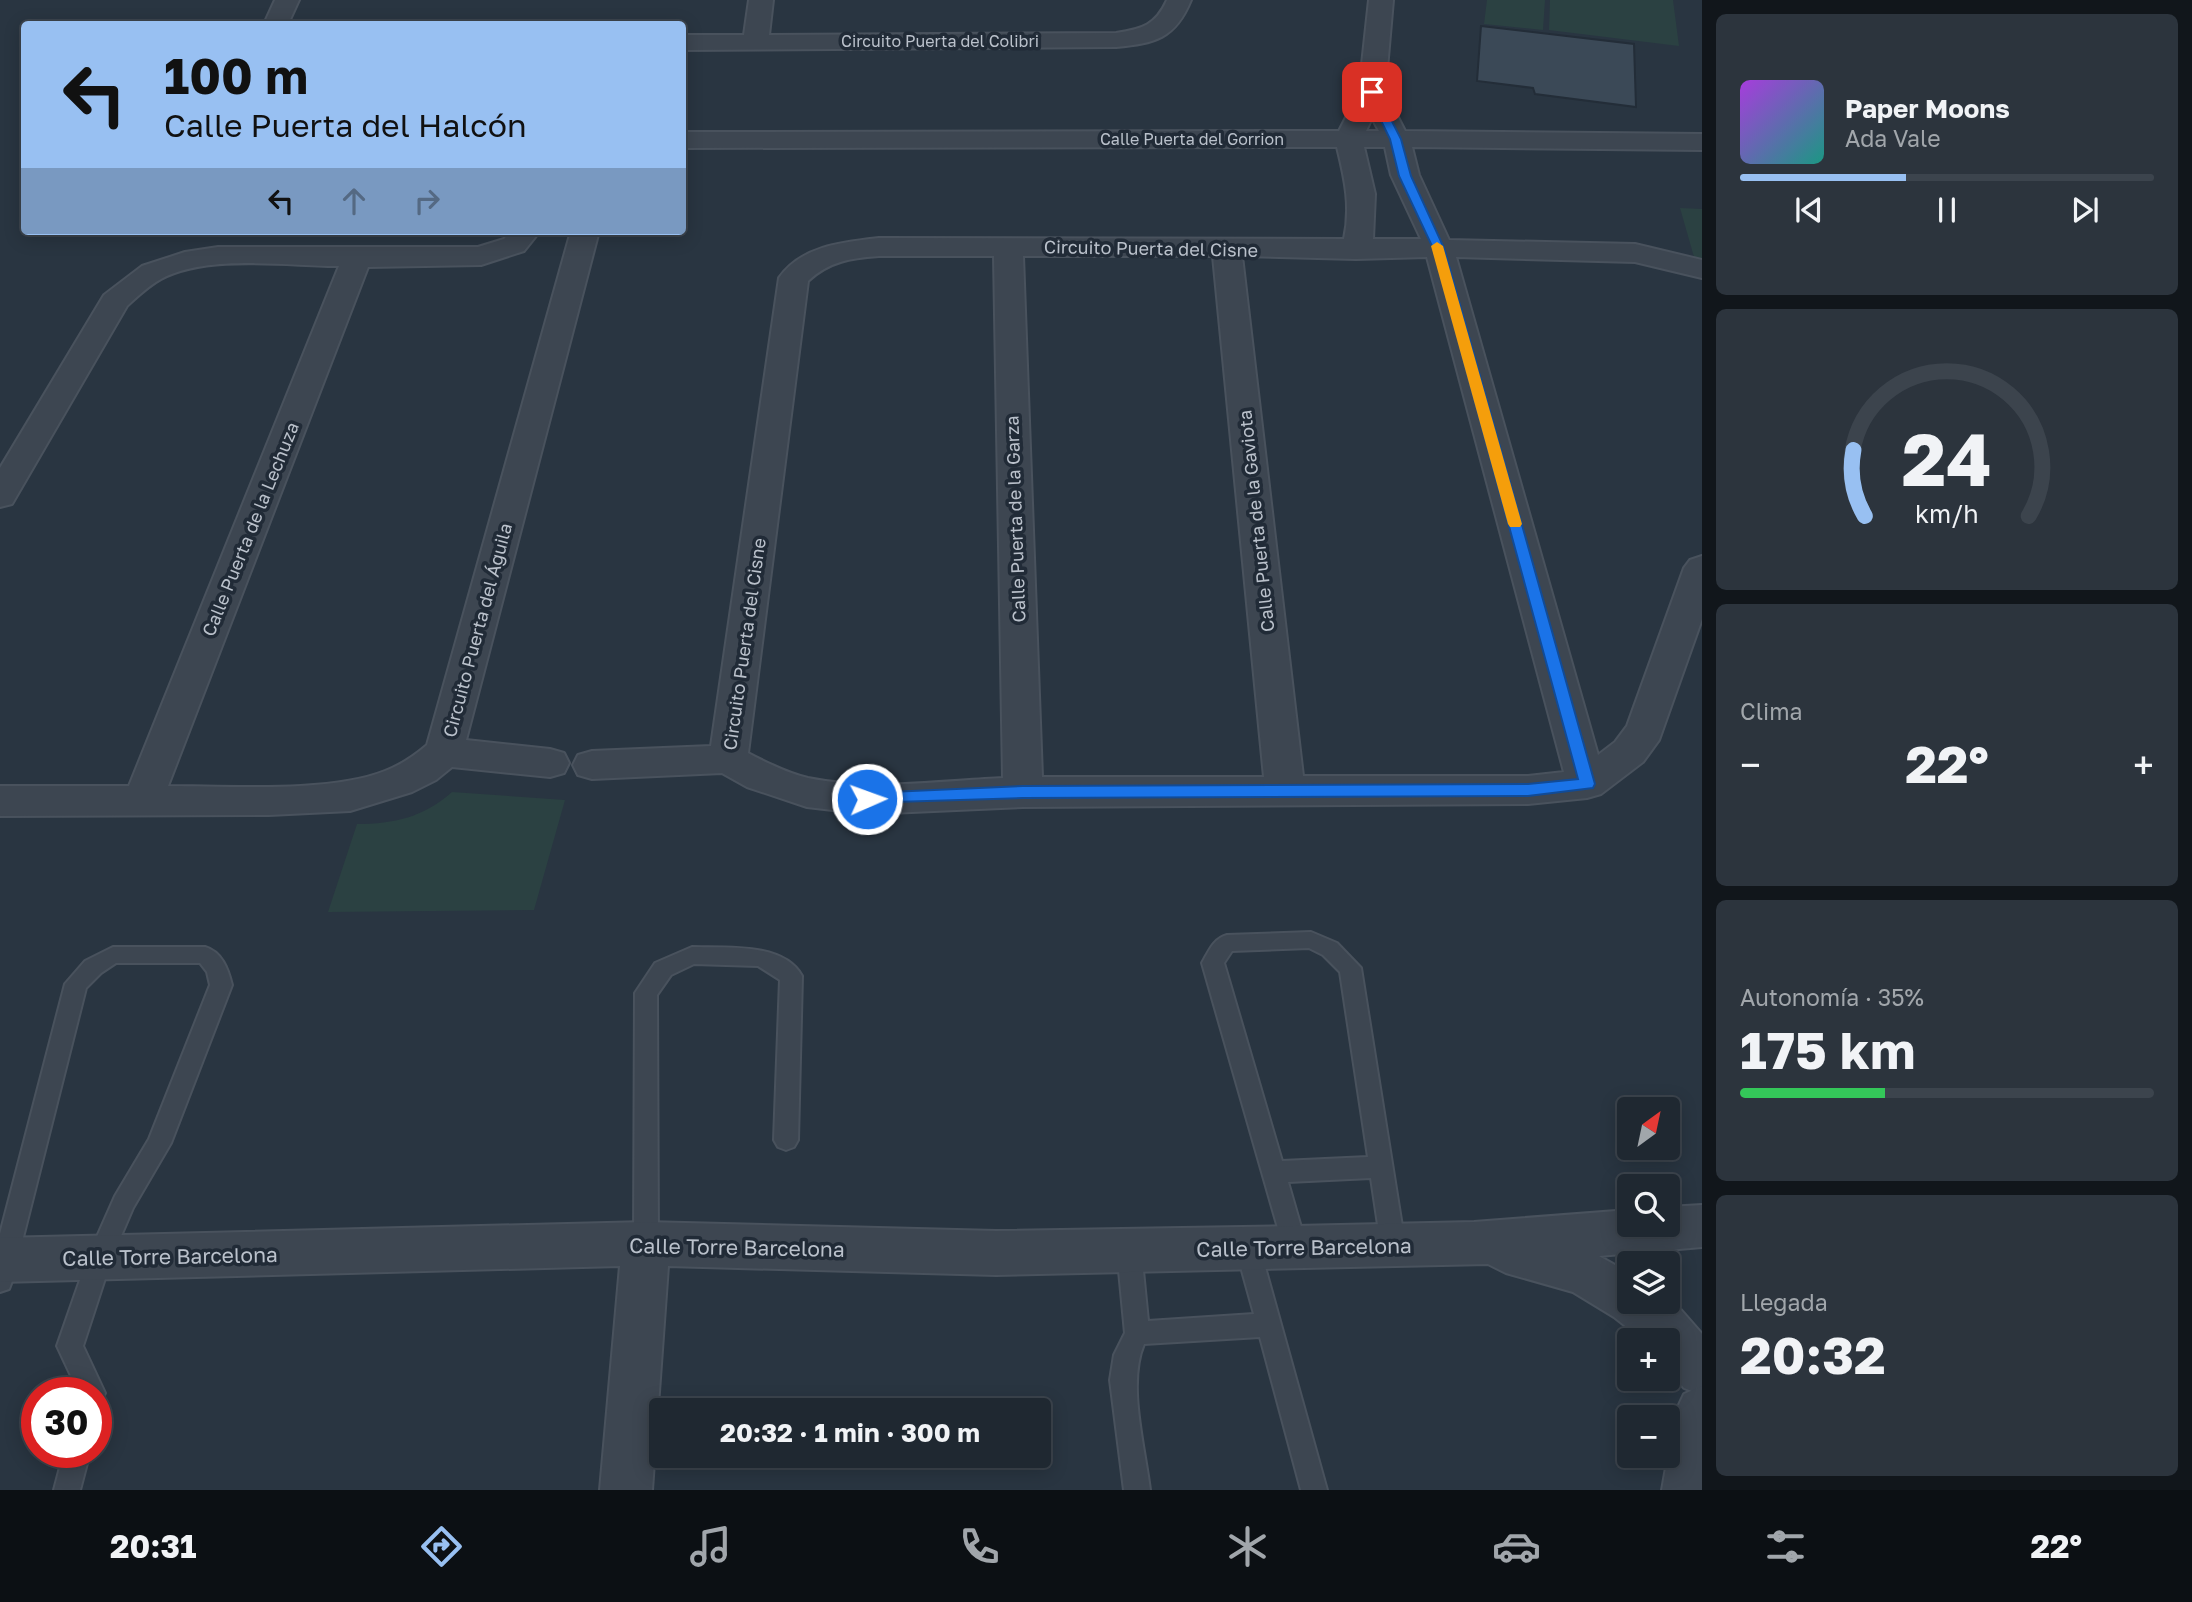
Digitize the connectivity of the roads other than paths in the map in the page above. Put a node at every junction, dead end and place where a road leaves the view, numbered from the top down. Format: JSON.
{"nodes":[{"id":1,"x":287,"y":0,"type":"edge"},
{"id":2,"x":761,"y":0,"type":"edge"},
{"id":3,"x":1180,"y":0,"type":"edge"},
{"id":4,"x":1381,"y":0,"type":"edge"},
{"id":5,"x":277,"y":21,"type":"edge"},
{"id":6,"x":756,"y":42,"type":"junction"},
{"id":7,"x":686,"y":43,"type":"edge"},
{"id":8,"x":1372,"y":92,"type":"junction"},
{"id":9,"x":1396,"y":139,"type":"junction"},
{"id":10,"x":686,"y":140,"type":"edge"},
{"id":11,"x":1348,"y":140,"type":"junction"},
{"id":12,"x":1702,"y":142,"type":"edge"},
{"id":13,"x":522,"y":235,"type":"edge"},
{"id":14,"x":584,"y":235,"type":"edge"},
{"id":15,"x":1008,"y":246,"type":"junction"},
{"id":16,"x":1438,"y":248,"type":"junction"},
{"id":17,"x":1227,"y":249,"type":"junction"},
{"id":18,"x":1356,"y":250,"type":"junction"},
{"id":19,"x":356,"y":258,"type":"junction"},
{"id":20,"x":1702,"y":269,"type":"edge"},
{"id":21,"x":0,"y":496,"type":"edge"},
{"id":22,"x":1702,"y":568,"type":"edge"},
{"id":23,"x":444,"y":752,"type":"junction"},
{"id":24,"x":728,"y":759,"type":"junction"},
{"id":25,"x":550,"y":764,"type":"dead end"},
{"id":26,"x":592,"y":765,"type":"dead end"},
{"id":27,"x":1587,"y":784,"type":"junction"},
{"id":28,"x":1023,"y":792,"type":"junction"},
{"id":29,"x":1286,"y":792,"type":"junction"},
{"id":30,"x":143,"y":800,"type":"junction"},
{"id":31,"x":0,"y":801,"type":"edge"},
{"id":32,"x":786,"y":1140,"type":"dead end"},
{"id":33,"x":1381,"y":1167,"type":"junction"},
{"id":34,"x":1273,"y":1172,"type":"junction"},
{"id":35,"x":1702,"y":1226,"type":"edge"},
{"id":36,"x":646,"y":1244,"type":"junction"},
{"id":37,"x":1474,"y":1244,"type":"junction"},
{"id":38,"x":1393,"y":1245,"type":"junction"},
{"id":39,"x":1295,"y":1248,"type":"junction"},
{"id":40,"x":1248,"y":1249,"type":"junction"},
{"id":41,"x":1129,"y":1250,"type":"junction"},
{"id":42,"x":100,"y":1257,"type":"junction"},
{"id":43,"x":2,"y":1267,"type":"edge"},
{"id":44,"x":1617,"y":1293,"type":"edge"},
{"id":45,"x":1647,"y":1314,"type":"edge"},
{"id":46,"x":1268,"y":1325,"type":"junction"},
{"id":47,"x":1137,"y":1333,"type":"junction"},
{"id":48,"x":1702,"y":1371,"type":"edge"},
{"id":49,"x":85,"y":1377,"type":"edge"},
{"id":50,"x":1702,"y":1411,"type":"edge"},
{"id":51,"x":73,"y":1468,"type":"edge"},
{"id":52,"x":67,"y":1490,"type":"edge"},
{"id":53,"x":626,"y":1490,"type":"edge"},
{"id":54,"x":1137,"y":1490,"type":"edge"},
{"id":55,"x":1314,"y":1490,"type":"edge"},
{"id":56,"x":1688,"y":1490,"type":"edge"}],
"edges":[{"from":1,"to":5,"type":"street"},
{"from":2,"to":6,"type":"street"},
{"from":3,"to":6,"type":"street","name":"Circuito Puerta del Colibri"},
{"from":4,"to":8,"type":"street"},
{"from":6,"to":7,"type":"street","name":"Circuito Puerta del Colibri"},
{"from":8,"to":9,"type":"street"},
{"from":8,"to":11,"type":"street"},
{"from":9,"to":11,"type":"street","name":"Calle Puerta del Gorrion"},
{"from":9,"to":12,"type":"street","name":"Calle Puerta del Gorrion"},
{"from":9,"to":16,"type":"street"},
{"from":10,"to":11,"type":"street","name":"Calle Puerta del Gorrion"},
{"from":11,"to":18,"type":"street"},
{"from":13,"to":19,"type":"street"},
{"from":14,"to":23,"type":"street","name":"Circuito Puerta del Águila"},
{"from":15,"to":17,"type":"street","name":"Circuito Puerta del Cisne"},
{"from":15,"to":24,"type":"street","name":"Circuito Puerta del Cisne"},
{"from":15,"to":28,"type":"street","name":"Calle Puerta de la Garza"},
{"from":16,"to":18,"type":"street","name":"Circuito Puerta del Cisne"},
{"from":16,"to":20,"type":"street","name":"Circuito Puerta del Cisne"},
{"from":16,"to":27,"type":"street"},
{"from":17,"to":18,"type":"street","name":"Circuito Puerta del Cisne"},
{"from":17,"to":29,"type":"street","name":"Calle Puerta de la Gaviota"},
{"from":19,"to":21,"type":"street"},
{"from":19,"to":30,"type":"street","name":"Calle Puerta de la Lechuza"},
{"from":22,"to":27,"type":"street"},
{"from":23,"to":25,"type":"street"},
{"from":23,"to":30,"type":"street","name":"Circuito Puerta del Águila"},
{"from":24,"to":26,"type":"street"},
{"from":24,"to":28,"type":"street","name":"Circuito Puerta del Cisne"},
{"from":27,"to":29,"type":"street","name":"Circuito Puerta del Cisne"},
{"from":28,"to":29,"type":"street","name":"Circuito Puerta del Cisne"},
{"from":30,"to":31,"type":"street","name":"Circuito Puerta del Águila"},
{"from":32,"to":36,"type":"lane"},
{"from":33,"to":34,"type":"lane"},
{"from":33,"to":34,"type":"lane"},
{"from":33,"to":38,"type":"lane"},
{"from":34,"to":39,"type":"lane"},
{"from":35,"to":37,"type":"street","name":"Calle Torre Barcelona"},
{"from":36,"to":41,"type":"street","name":"Calle Torre Barcelona"},
{"from":36,"to":42,"type":"street","name":"Calle Torre Barcelona"},
{"from":36,"to":53,"type":"street"},
{"from":37,"to":38,"type":"street","name":"Calle Torre Barcelona"},
{"from":37,"to":44,"type":"street","name":"Calle Torre Barcelona"},
{"from":38,"to":39,"type":"street","name":"Calle Torre Barcelona"},
{"from":39,"to":40,"type":"street","name":"Calle Torre Barcelona"},
{"from":40,"to":41,"type":"street","name":"Calle Torre Barcelona"},
{"from":40,"to":46,"type":"lane"},
{"from":41,"to":47,"type":"lane"},
{"from":42,"to":43,"type":"street","name":"Calle Torre Barcelona"},
{"from":42,"to":43,"type":"lane"},
{"from":42,"to":49,"type":"lane"},
{"from":45,"to":48,"type":"street","name":"Calle Torre Barcelona"},
{"from":46,"to":47,"type":"lane"},
{"from":46,"to":55,"type":"lane"},
{"from":47,"to":54,"type":"lane"},
{"from":50,"to":56,"type":"street"},
{"from":51,"to":52,"type":"lane"}]}
